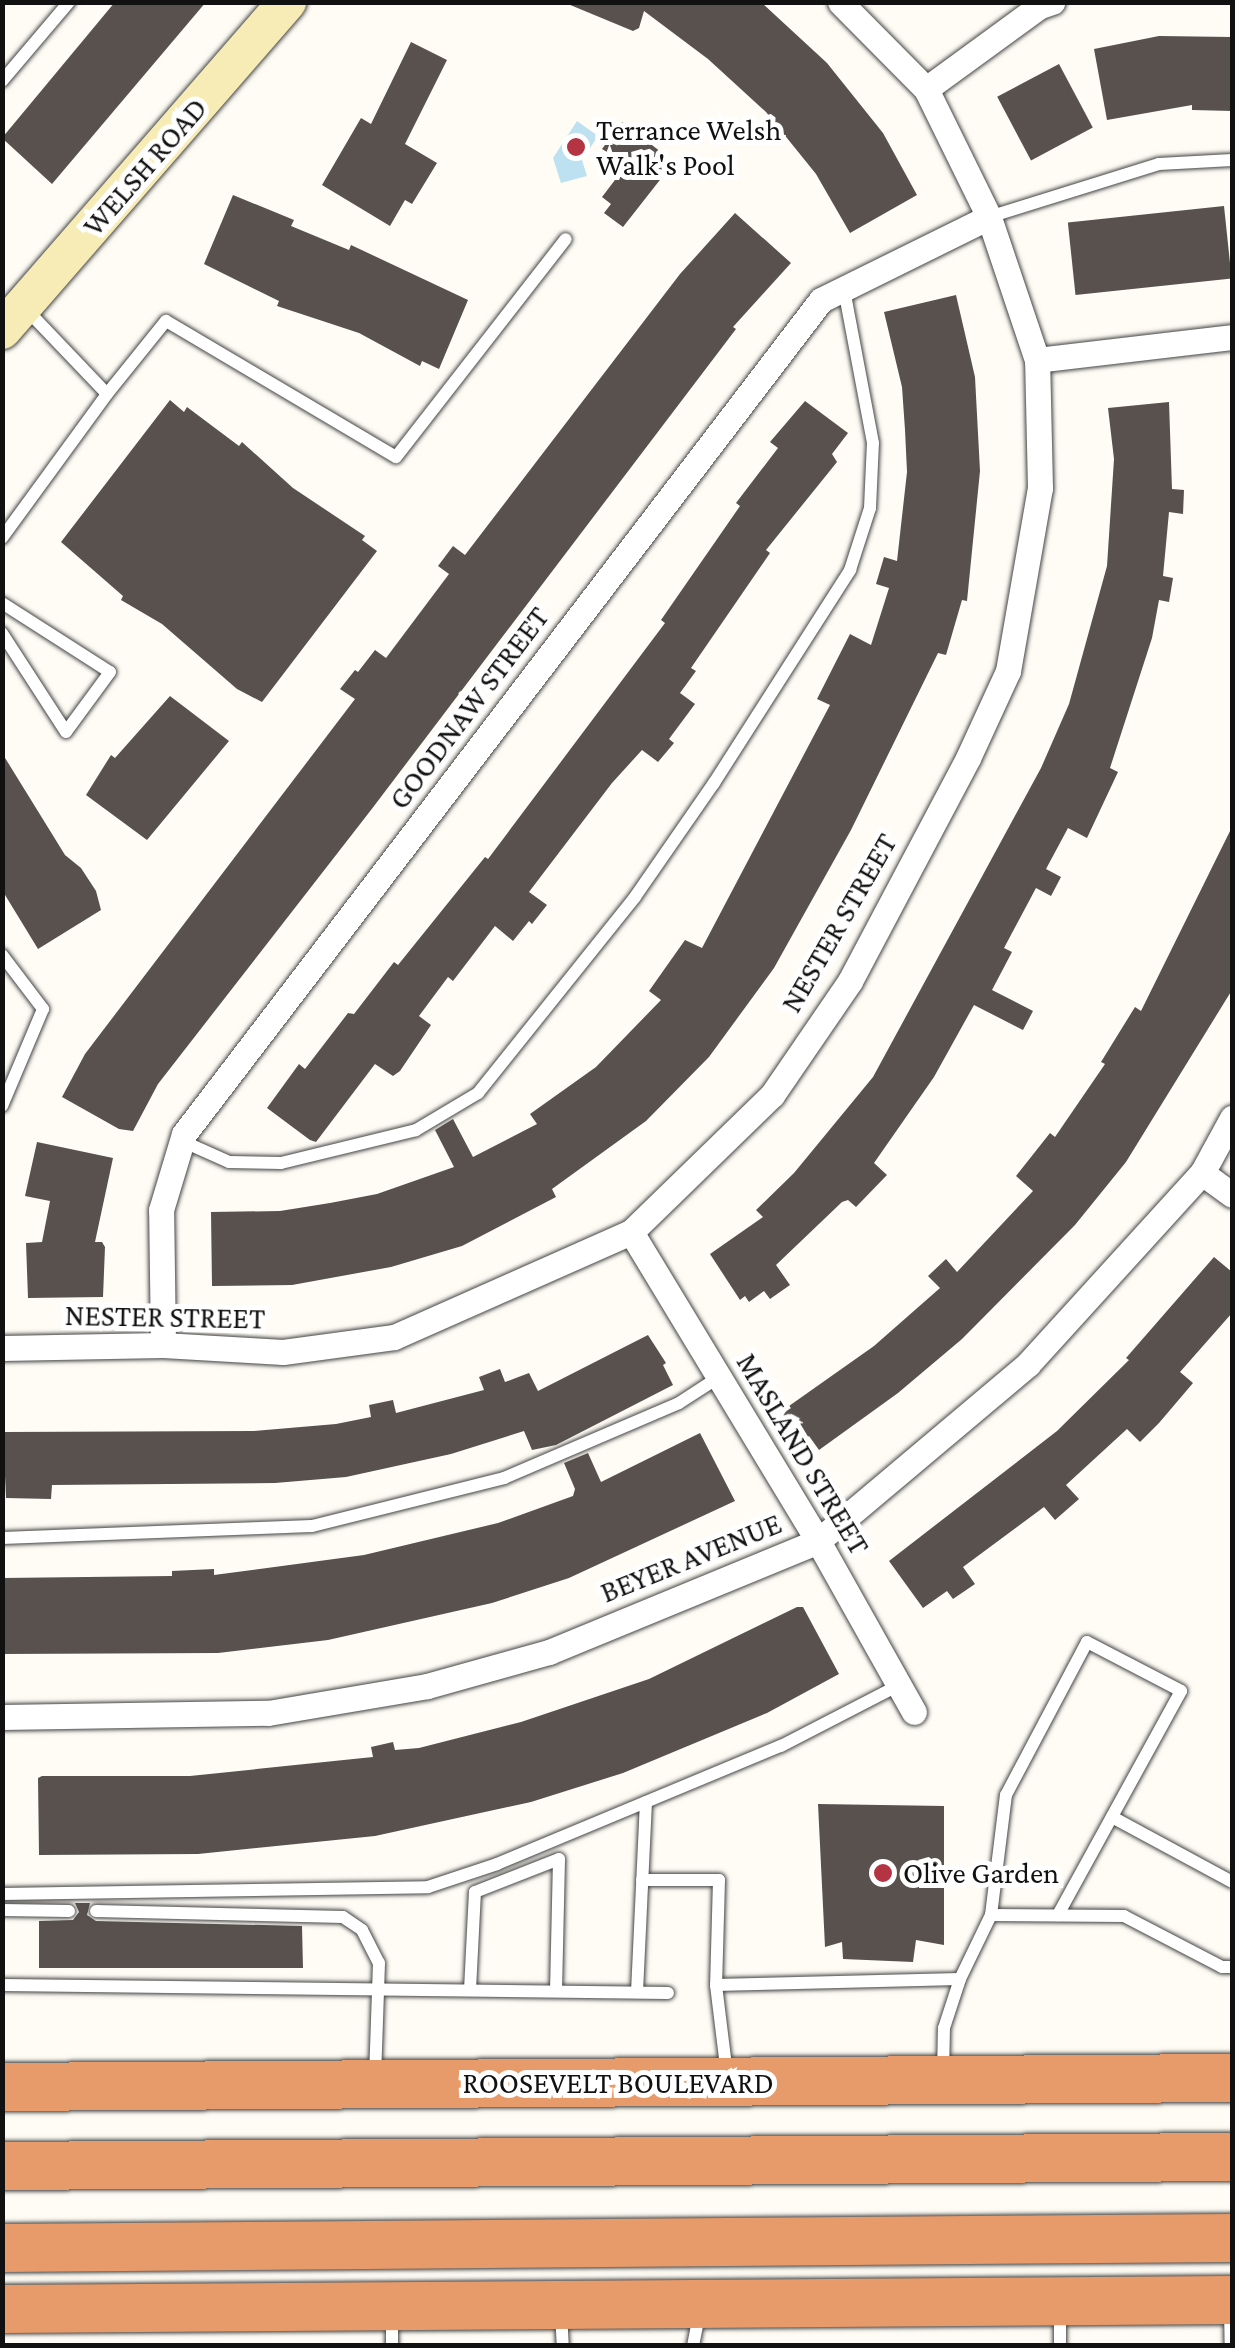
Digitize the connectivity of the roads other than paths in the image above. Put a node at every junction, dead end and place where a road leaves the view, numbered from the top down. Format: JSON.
{"nodes":[{"id":1,"x":70,"y":2,"type":"edge"},
{"id":2,"x":287,"y":2,"type":"edge"},
{"id":3,"x":840,"y":2,"type":"edge"},
{"id":4,"x":1052,"y":2,"type":"edge"},
{"id":5,"x":2,"y":81,"type":"edge"},
{"id":6,"x":926,"y":89,"type":"junction"},
{"id":7,"x":1232,"y":160,"type":"edge"},
{"id":8,"x":989,"y":217,"type":"junction"},
{"id":9,"x":566,"y":239,"type":"dead end"},
{"id":10,"x":844,"y":289,"type":"junction"},
{"id":11,"x":10,"y":315,"type":"edge"},
{"id":12,"x":1232,"y":337,"type":"edge"},
{"id":13,"x":1037,"y":360,"type":"junction"},
{"id":14,"x":108,"y":394,"type":"junction"},
{"id":15,"x":2,"y":538,"type":"edge"},
{"id":16,"x":2,"y":603,"type":"edge"},
{"id":17,"x":2,"y":632,"type":"edge"},
{"id":18,"x":2,"y":954,"type":"edge"},
{"id":19,"x":2,"y":1106,"type":"edge"},
{"id":20,"x":1232,"y":1118,"type":"edge"},
{"id":21,"x":182,"y":1142,"type":"junction"},
{"id":22,"x":1202,"y":1173,"type":"junction"},
{"id":23,"x":1232,"y":1195,"type":"edge"},
{"id":24,"x":631,"y":1232,"type":"junction"},
{"id":25,"x":163,"y":1345,"type":"junction"},
{"id":26,"x":2,"y":1348,"type":"edge"},
{"id":27,"x":719,"y":1377,"type":"junction"},
{"id":28,"x":2,"y":1538,"type":"edge"},
{"id":29,"x":818,"y":1540,"type":"junction"},
{"id":30,"x":898,"y":1685,"type":"junction"},
{"id":31,"x":914,"y":1712,"type":"dead end"},
{"id":32,"x":2,"y":1717,"type":"edge"},
{"id":33,"x":646,"y":1802,"type":"junction"},
{"id":34,"x":1112,"y":1816,"type":"junction"},
{"id":35,"x":642,"y":1880,"type":"junction"},
{"id":36,"x":1232,"y":1882,"type":"edge"},
{"id":37,"x":2,"y":1894,"type":"edge"},
{"id":38,"x":2,"y":1910,"type":"edge"},
{"id":39,"x":69,"y":1910,"type":"dead end"},
{"id":40,"x":96,"y":1911,"type":"dead end"},
{"id":41,"x":991,"y":1915,"type":"junction"},
{"id":42,"x":1058,"y":1915,"type":"junction"},
{"id":43,"x":1232,"y":1967,"type":"edge"},
{"id":44,"x":960,"y":1979,"type":"junction"},
{"id":45,"x":716,"y":1984,"type":"junction"},
{"id":46,"x":2,"y":1985,"type":"edge"},
{"id":47,"x":376,"y":1989,"type":"junction"},
{"id":48,"x":470,"y":1990,"type":"junction"},
{"id":49,"x":556,"y":1991,"type":"junction"},
{"id":50,"x":637,"y":1992,"type":"junction"},
{"id":51,"x":668,"y":1993,"type":"dead end"},
{"id":52,"x":1232,"y":2078,"type":"edge"},
{"id":53,"x":942,"y":2081,"type":"junction"},
{"id":54,"x":728,"y":2082,"type":"junction"},
{"id":55,"x":375,"y":2084,"type":"junction"},
{"id":56,"x":2,"y":2087,"type":"edge"},
{"id":57,"x":1232,"y":2157,"type":"edge"},
{"id":58,"x":2,"y":2166,"type":"edge"},
{"id":59,"x":1232,"y":2238,"type":"edge"},
{"id":60,"x":2,"y":2248,"type":"edge"},
{"id":61,"x":2,"y":2309,"type":"edge"},
{"id":62,"x":1231,"y":2315,"type":"edge"},
{"id":63,"x":1060,"y":2323,"type":"edge"},
{"id":64,"x":697,"y":2324,"type":"edge"},
{"id":65,"x":562,"y":2325,"type":"edge"},
{"id":66,"x":392,"y":2326,"type":"edge"}],
"edges":[{"from":1,"to":5,"type":"lane"},
{"from":2,"to":11,"type":"main road","name":"WELSH ROAD"},
{"from":3,"to":6,"type":"street","name":"NESTER STREET"},
{"from":4,"to":6,"type":"street"},
{"from":6,"to":8,"type":"street","name":"NESTER STREET"},
{"from":7,"to":8,"type":"lane"},
{"from":8,"to":10,"type":"street","name":"GOODNAW STREET"},
{"from":8,"to":13,"type":"street","name":"NESTER STREET"},
{"from":9,"to":14,"type":"lane"},
{"from":10,"to":21,"type":"street","name":"GOODNAW STREET"},
{"from":10,"to":21,"type":"lane"},
{"from":11,"to":14,"type":"lane"},
{"from":12,"to":13,"type":"street"},
{"from":13,"to":24,"type":"street","name":"NESTER STREET"},
{"from":14,"to":15,"type":"lane"},
{"from":16,"to":17,"type":"lane"},
{"from":18,"to":19,"type":"lane"},
{"from":20,"to":22,"type":"street","name":"BEYER AVENUE"},
{"from":21,"to":25,"type":"street","name":"GOODNAW STREET"},
{"from":22,"to":23,"type":"street"},
{"from":22,"to":29,"type":"street","name":"BEYER AVENUE"},
{"from":24,"to":25,"type":"street","name":"NESTER STREET"},
{"from":24,"to":27,"type":"street","name":"MASLAND STREET"},
{"from":25,"to":26,"type":"street","name":"NESTER STREET"},
{"from":27,"to":28,"type":"lane"},
{"from":27,"to":29,"type":"street","name":"MASLAND STREET"},
{"from":29,"to":30,"type":"street","name":"MASLAND STREET"},
{"from":29,"to":32,"type":"street","name":"BEYER AVENUE"},
{"from":30,"to":31,"type":"street","name":"MASLAND STREET"},
{"from":30,"to":33,"type":"lane"},
{"from":33,"to":35,"type":"lane"},
{"from":33,"to":37,"type":"lane"},
{"from":34,"to":36,"type":"lane"},
{"from":34,"to":41,"type":"lane"},
{"from":34,"to":42,"type":"lane"},
{"from":35,"to":45,"type":"lane"},
{"from":35,"to":50,"type":"lane"},
{"from":38,"to":39,"type":"lane"},
{"from":40,"to":47,"type":"lane"},
{"from":41,"to":42,"type":"lane"},
{"from":41,"to":44,"type":"lane"},
{"from":42,"to":43,"type":"lane"},
{"from":44,"to":45,"type":"lane"},
{"from":44,"to":53,"type":"lane"},
{"from":45,"to":54,"type":"lane"},
{"from":46,"to":47,"type":"lane"},
{"from":47,"to":48,"type":"lane"},
{"from":47,"to":55,"type":"lane"},
{"from":48,"to":49,"type":"lane"},
{"from":48,"to":49,"type":"lane"},
{"from":49,"to":50,"type":"lane"},
{"from":50,"to":51,"type":"lane"},
{"from":52,"to":53,"type":"highway","name":"ROOSEVELT BOULEVARD"},
{"from":53,"to":54,"type":"highway","name":"ROOSEVELT BOULEVARD"},
{"from":54,"to":55,"type":"highway","name":"ROOSEVELT BOULEVARD"},
{"from":55,"to":56,"type":"highway","name":"ROOSEVELT BOULEVARD"},
{"from":57,"to":58,"type":"highway"},
{"from":59,"to":60,"type":"highway"},
{"from":61,"to":66,"type":"highway"},
{"from":62,"to":63,"type":"highway"},
{"from":63,"to":64,"type":"highway"},
{"from":64,"to":65,"type":"highway"},
{"from":65,"to":66,"type":"highway"}]}
